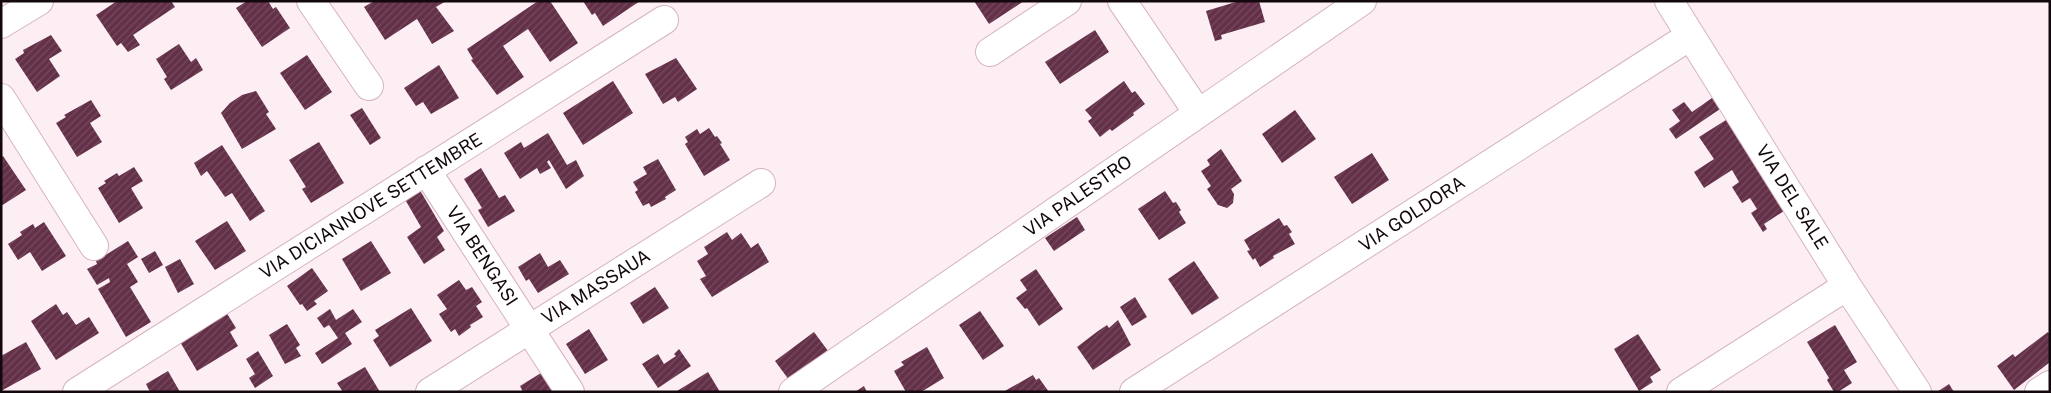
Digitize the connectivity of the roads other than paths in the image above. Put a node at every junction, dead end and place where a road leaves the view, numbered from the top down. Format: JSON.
{"nodes":[{"id":1,"x":38,"y":1,"type":"edge"},
{"id":2,"x":311,"y":1,"type":"edge"},
{"id":3,"x":1067,"y":1,"type":"edge"},
{"id":4,"x":1122,"y":1,"type":"edge"},
{"id":5,"x":1362,"y":1,"type":"edge"},
{"id":6,"x":1668,"y":1,"type":"edge"},
{"id":7,"x":664,"y":20,"type":"dead end"},
{"id":8,"x":1,"y":24,"type":"edge"},
{"id":9,"x":1690,"y":36,"type":"junction"},
{"id":10,"x":990,"y":52,"type":"dead end"},
{"id":11,"x":369,"y":86,"type":"dead end"},
{"id":12,"x":1,"y":98,"type":"edge"},
{"id":13,"x":1198,"y":113,"type":"junction"},
{"id":14,"x":426,"y":170,"type":"junction"},
{"id":15,"x":762,"y":183,"type":"dead end"},
{"id":16,"x":94,"y":246,"type":"dead end"},
{"id":17,"x":1847,"y":286,"type":"junction"},
{"id":18,"x":530,"y":329,"type":"junction"},
{"id":19,"x":2050,"y":385,"type":"edge"},
{"id":20,"x":77,"y":392,"type":"edge"},
{"id":21,"x":430,"y":392,"type":"edge"},
{"id":22,"x":570,"y":392,"type":"edge"},
{"id":23,"x":793,"y":392,"type":"edge"},
{"id":24,"x":1134,"y":392,"type":"edge"},
{"id":25,"x":1681,"y":392,"type":"edge"},
{"id":26,"x":1917,"y":392,"type":"edge"},
{"id":27,"x":2039,"y":392,"type":"edge"}],
"edges":[{"from":1,"to":8,"type":"street"},
{"from":2,"to":11,"type":"street"},
{"from":3,"to":10,"type":"street"},
{"from":4,"to":13,"type":"street"},
{"from":5,"to":13,"type":"street","name":"VIA PALESTRO"},
{"from":6,"to":9,"type":"street","name":"VIA DEL SALE"},
{"from":7,"to":14,"type":"street","name":"VIA DICIANNOVE SETTEMBRE"},
{"from":9,"to":17,"type":"street","name":"VIA DEL SALE"},
{"from":9,"to":24,"type":"street","name":"VIA GOLDORA"},
{"from":12,"to":16,"type":"street"},
{"from":13,"to":23,"type":"street","name":"VIA PALESTRO"},
{"from":14,"to":18,"type":"street","name":"VIA BENGASI"},
{"from":14,"to":20,"type":"street","name":"VIA DICIANNOVE SETTEMBRE"},
{"from":15,"to":18,"type":"street","name":"VIA MASSAUA"},
{"from":17,"to":25,"type":"street"},
{"from":17,"to":26,"type":"street","name":"VIA DEL SALE"},
{"from":18,"to":21,"type":"street","name":"VIA MASSAUA"},
{"from":18,"to":22,"type":"street","name":"VIA BENGASI"},
{"from":19,"to":27,"type":"street"}]}
